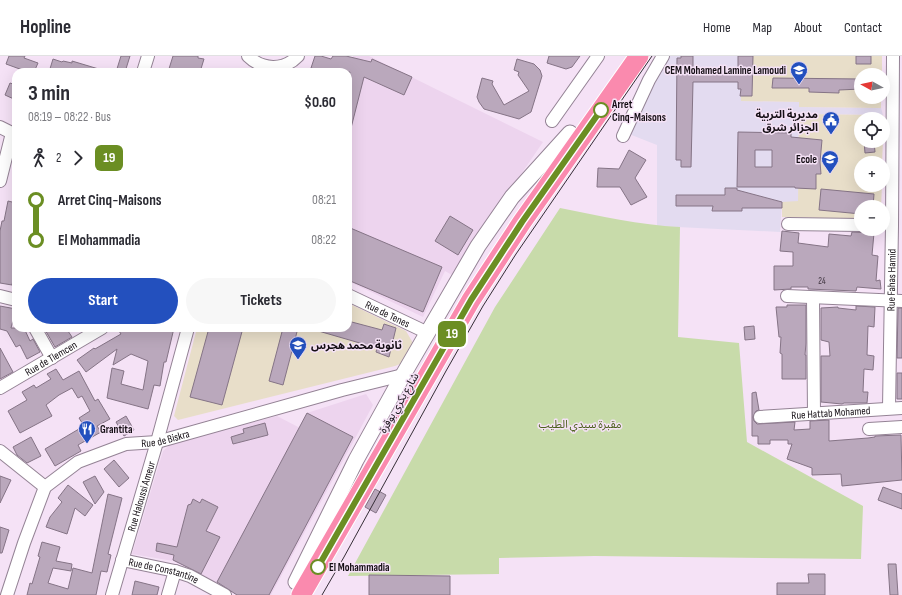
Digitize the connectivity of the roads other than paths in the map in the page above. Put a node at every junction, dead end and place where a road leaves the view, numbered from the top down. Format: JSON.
{"nodes":[{"id":1,"x":148,"y":56,"type":"edge"},
{"id":2,"x":248,"y":56,"type":"edge"},
{"id":3,"x":298,"y":56,"type":"edge"},
{"id":4,"x":598,"y":56,"type":"edge"},
{"id":5,"x":623,"y":56,"type":"edge"},
{"id":6,"x":639,"y":56,"type":"edge"},
{"id":7,"x":663,"y":56,"type":"edge"},
{"id":8,"x":893,"y":56,"type":"edge"},
{"id":9,"x":144,"y":68,"type":"edge"},
{"id":10,"x":260,"y":68,"type":"edge"},
{"id":11,"x":267,"y":68,"type":"edge"},
{"id":12,"x":897,"y":120,"type":"edge"},
{"id":13,"x":552,"y":121,"type":"dead end"},
{"id":14,"x":0,"y":128,"type":"edge"},
{"id":15,"x":12,"y":133,"type":"edge"},
{"id":16,"x":570,"y":133,"type":"junction"},
{"id":17,"x":623,"y":136,"type":"dead end"},
{"id":18,"x":12,"y":141,"type":"edge"},
{"id":19,"x":0,"y":181,"type":"edge"},
{"id":20,"x":788,"y":224,"type":"dead end"},
{"id":21,"x":854,"y":226,"type":"edge"},
{"id":22,"x":892,"y":226,"type":"edge"},
{"id":23,"x":0,"y":296,"type":"edge"},
{"id":24,"x":352,"y":296,"type":"edge"},
{"id":25,"x":787,"y":296,"type":"dead end"},
{"id":26,"x":813,"y":298,"type":"junction"},
{"id":27,"x":12,"y":299,"type":"edge"},
{"id":28,"x":896,"y":301,"type":"edge"},
{"id":29,"x":37,"y":332,"type":"edge"},
{"id":30,"x":95,"y":332,"type":"edge"},
{"id":31,"x":187,"y":332,"type":"edge"},
{"id":32,"x":428,"y":333,"type":"junction"},
{"id":33,"x":52,"y":358,"type":"junction"},
{"id":34,"x":403,"y":375,"type":"junction"},
{"id":35,"x":0,"y":388,"type":"edge"},
{"id":36,"x":889,"y":408,"type":"junction"},
{"id":37,"x":902,"y":408,"type":"edge"},
{"id":38,"x":814,"y":414,"type":"junction"},
{"id":39,"x":760,"y":417,"type":"dead end"},
{"id":40,"x":902,"y":427,"type":"edge"},
{"id":41,"x":869,"y":429,"type":"dead end"},
{"id":42,"x":157,"y":442,"type":"junction"},
{"id":43,"x":0,"y":451,"type":"edge"},
{"id":44,"x":46,"y":488,"type":"junction"},
{"id":45,"x":122,"y":560,"type":"junction"},
{"id":46,"x":175,"y":571,"type":"junction"},
{"id":47,"x":295,"y":591,"type":"edge"},
{"id":48,"x":7,"y":595,"type":"edge"},
{"id":49,"x":112,"y":595,"type":"edge"},
{"id":50,"x":168,"y":595,"type":"edge"},
{"id":51,"x":225,"y":595,"type":"edge"}],
"edges":[{"from":1,"to":9,"type":"street"},
{"from":2,"to":10,"type":"street"},
{"from":3,"to":11,"type":"street"},
{"from":4,"to":13,"type":"street"},
{"from":5,"to":16,"type":"highway","name":"شارع بكري بوقرة"},
{"from":6,"to":47,"type":"highway","name":"شارع بكري بوقرة"},
{"from":7,"to":17,"type":"street"},
{"from":8,"to":12,"type":"street","name":"Rue Fahas Hamid"},
{"from":12,"to":22,"type":"street","name":"Rue Fahas Hamid"},
{"from":14,"to":15,"type":"street"},
{"from":16,"to":32,"type":"street"},
{"from":16,"to":47,"type":"highway","name":"شارع بكري بوقرة"},
{"from":18,"to":19,"type":"street"},
{"from":20,"to":21,"type":"street"},
{"from":22,"to":28,"type":"street","name":"Rue Fahas Hamid"},
{"from":23,"to":27,"type":"street"},
{"from":24,"to":32,"type":"street","name":"Rue de Tenes"},
{"from":25,"to":26,"type":"street"},
{"from":26,"to":28,"type":"street"},
{"from":26,"to":38,"type":"street"},
{"from":28,"to":36,"type":"street","name":"Rue Fahas Hamid"},
{"from":29,"to":33,"type":"street"},
{"from":30,"to":33,"type":"street","name":"Rue de Tlemcen"},
{"from":31,"to":42,"type":"street","name":"Rue Haloussi Ameur"},
{"from":32,"to":34,"type":"street"},
{"from":33,"to":35,"type":"street","name":"Rue de Tlemcen"},
{"from":34,"to":42,"type":"street","name":"Rue de Biskra"},
{"from":34,"to":47,"type":"street"},
{"from":36,"to":37,"type":"street","name":"Rue Hattab Mohamed"},
{"from":36,"to":38,"type":"street","name":"Rue Hattab Mohamed"},
{"from":38,"to":39,"type":"street","name":"Rue Hattab Mohamed"},
{"from":40,"to":41,"type":"street"},
{"from":42,"to":44,"type":"street","name":"Rue de Biskra"},
{"from":42,"to":45,"type":"street","name":"Rue Haloussi Ameur"},
{"from":43,"to":44,"type":"street"},
{"from":44,"to":48,"type":"street","name":"Rue de Biskra"},
{"from":45,"to":46,"type":"street","name":"Rue de Constantine"},
{"from":45,"to":49,"type":"street","name":"Rue Haloussi Ameur"},
{"from":46,"to":50,"type":"street"},
{"from":46,"to":51,"type":"street","name":"Rue de Constantine"}]}
